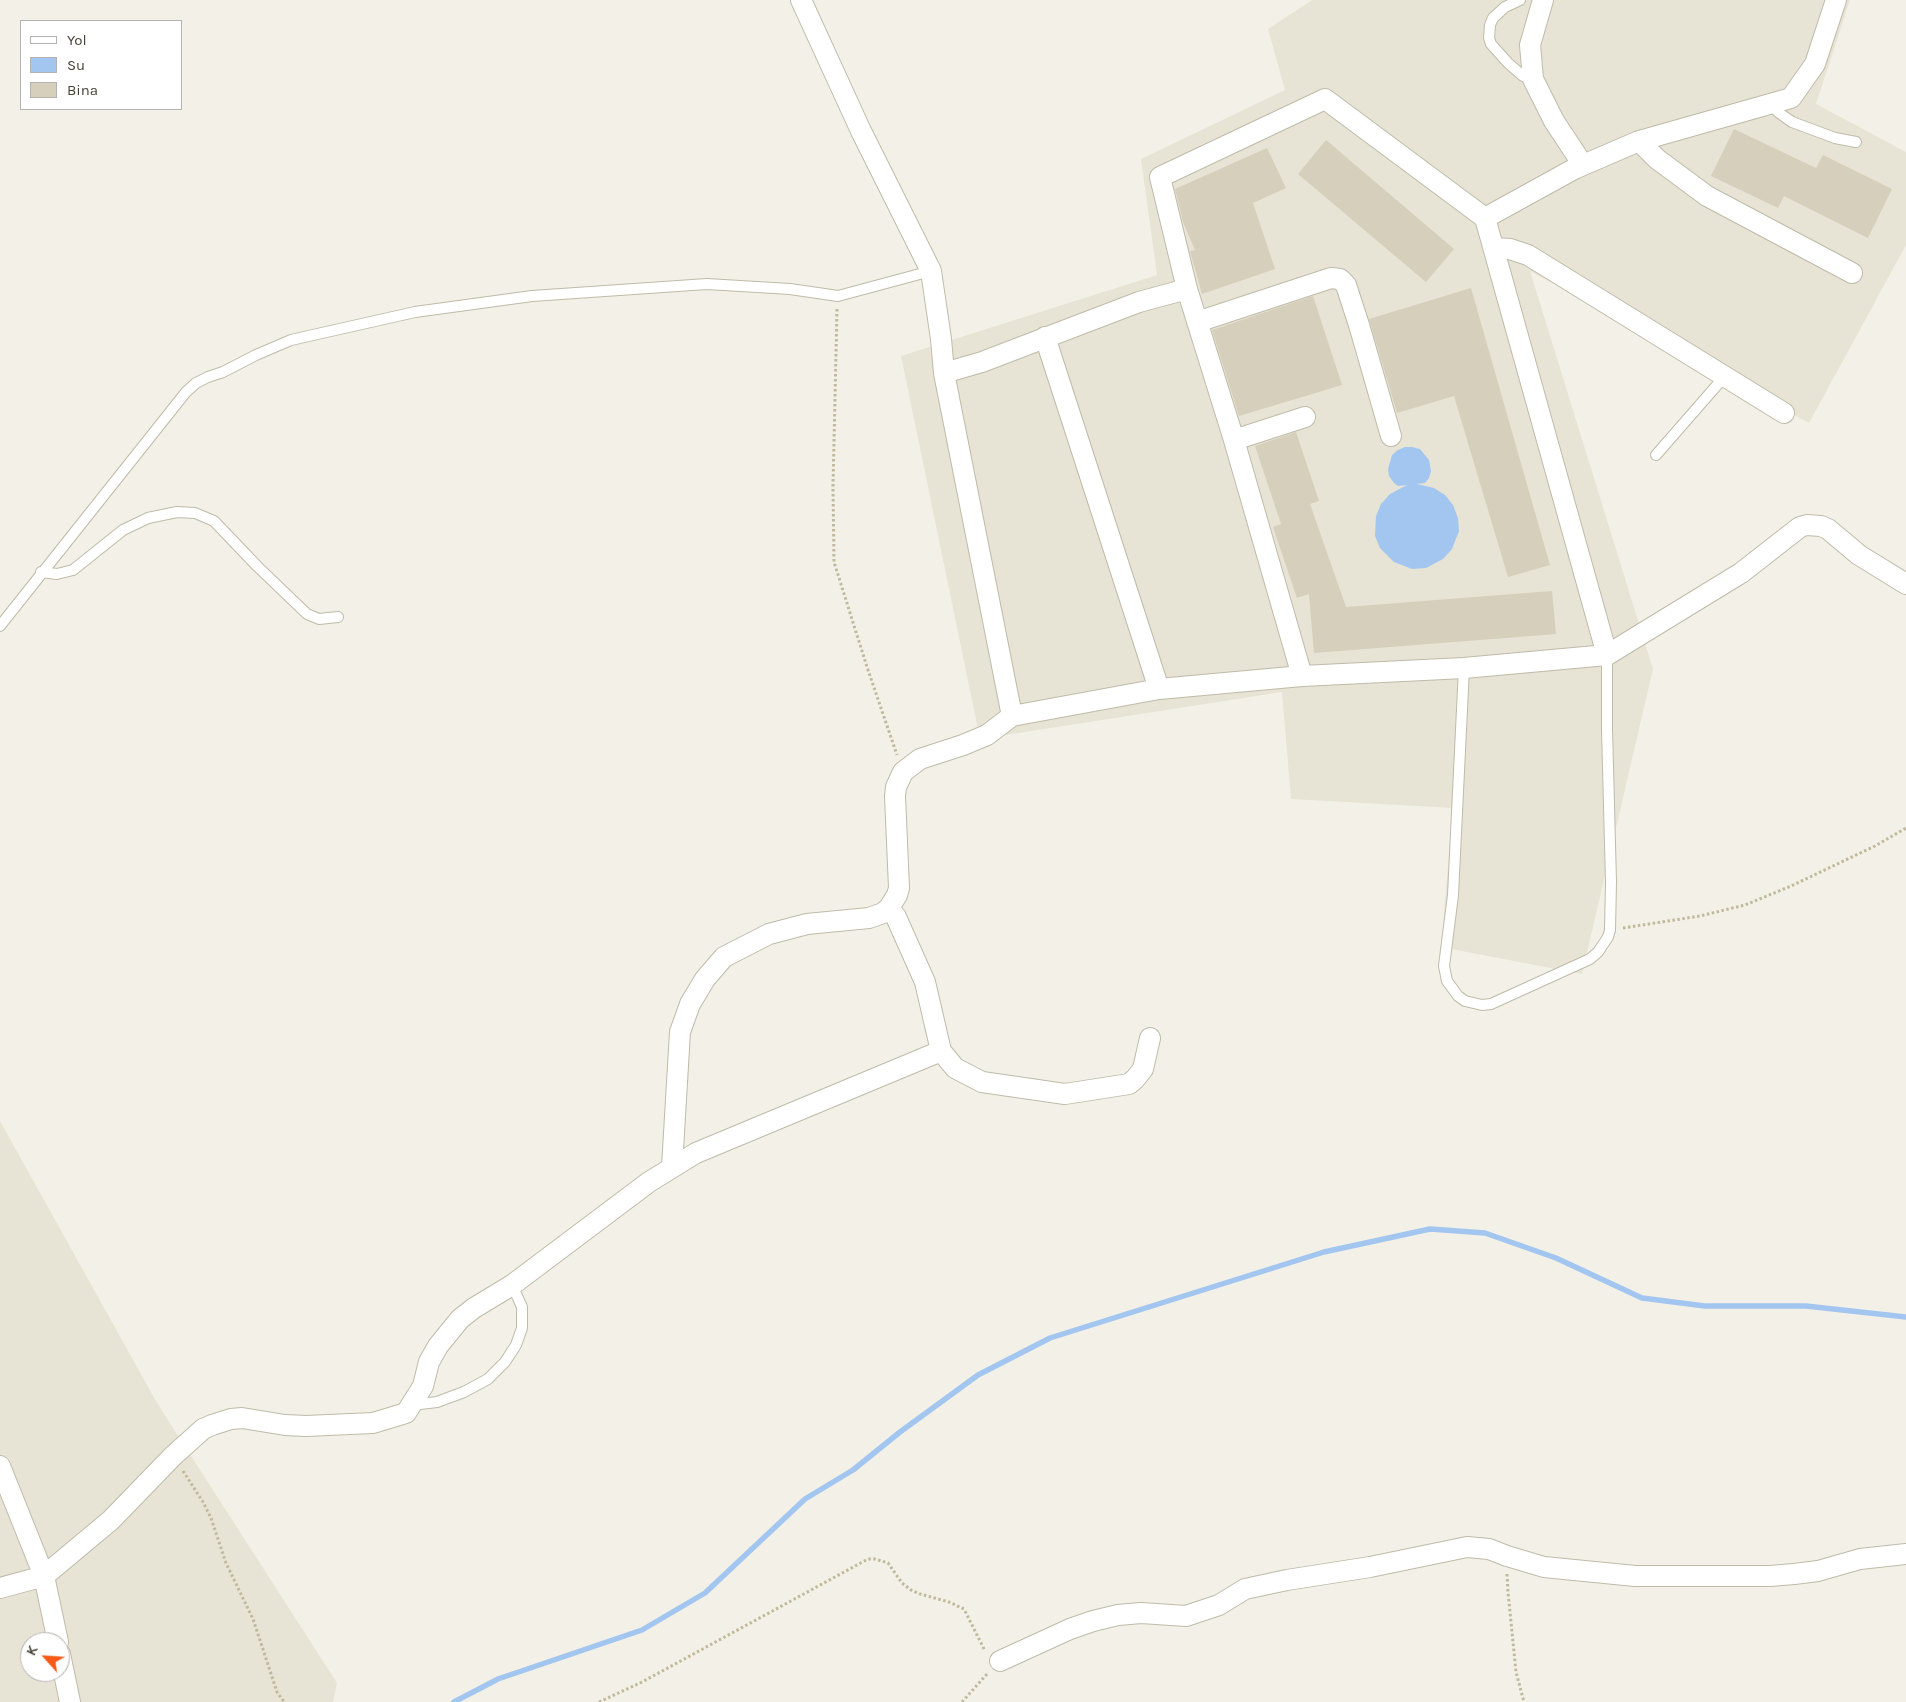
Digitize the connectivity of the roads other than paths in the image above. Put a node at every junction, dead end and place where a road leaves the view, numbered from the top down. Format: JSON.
{"nodes":[{"id":1,"x":801,"y":0,"type":"edge"},
{"id":2,"x":1520,"y":0,"type":"edge"},
{"id":3,"x":1543,"y":0,"type":"edge"},
{"id":4,"x":1836,"y":0,"type":"edge"},
{"id":5,"x":1533,"y":79,"type":"junction"},
{"id":6,"x":1773,"y":103,"type":"junction"},
{"id":7,"x":1639,"y":141,"type":"junction"},
{"id":8,"x":1856,"y":142,"type":"dead end"},
{"id":9,"x":1584,"y":165,"type":"junction"},
{"id":10,"x":1485,"y":218,"type":"junction"},
{"id":11,"x":1494,"y":248,"type":"junction"},
{"id":12,"x":931,"y":271,"type":"junction"},
{"id":13,"x":1852,"y":273,"type":"dead end"},
{"id":14,"x":1187,"y":289,"type":"junction"},
{"id":15,"x":1197,"y":322,"type":"junction"},
{"id":16,"x":1045,"y":338,"type":"junction"},
{"id":17,"x":944,"y":373,"type":"junction"},
{"id":18,"x":1725,"y":376,"type":"junction"},
{"id":19,"x":1784,"y":413,"type":"dead end"},
{"id":20,"x":1305,"y":417,"type":"dead end"},
{"id":21,"x":1391,"y":436,"type":"dead end"},
{"id":22,"x":1234,"y":440,"type":"junction"},
{"id":23,"x":1656,"y":455,"type":"dead end"},
{"id":24,"x":42,"y":572,"type":"junction"},
{"id":25,"x":1906,"y":584,"type":"edge"},
{"id":26,"x":338,"y":617,"type":"dead end"},
{"id":27,"x":0,"y":626,"type":"edge"},
{"id":28,"x":1607,"y":655,"type":"junction"},
{"id":29,"x":1464,"y":668,"type":"junction"},
{"id":30,"x":1302,"y":676,"type":"junction"},
{"id":31,"x":1159,"y":689,"type":"junction"},
{"id":32,"x":1012,"y":716,"type":"junction"},
{"id":33,"x":889,"y":908,"type":"junction"},
{"id":34,"x":1150,"y":1038,"type":"dead end"},
{"id":35,"x":941,"y":1051,"type":"junction"},
{"id":36,"x":672,"y":1167,"type":"junction"},
{"id":37,"x":512,"y":1285,"type":"junction"},
{"id":38,"x":412,"y":1405,"type":"junction"},
{"id":39,"x":0,"y":1466,"type":"edge"},
{"id":40,"x":1906,"y":1554,"type":"edge"},
{"id":41,"x":44,"y":1576,"type":"junction"},
{"id":42,"x":0,"y":1588,"type":"edge"},
{"id":43,"x":56,"y":1632,"type":"edge"},
{"id":44,"x":1000,"y":1661,"type":"road end"},
{"id":45,"x":66,"y":1682,"type":"edge"},
{"id":46,"x":70,"y":1702,"type":"edge"}],
"edges":[{"from":1,"to":12,"type":"street"},
{"from":2,"to":5,"type":"lane"},
{"from":3,"to":5,"type":"street"},
{"from":4,"to":6,"type":"street"},
{"from":5,"to":9,"type":"street"},
{"from":6,"to":7,"type":"street"},
{"from":6,"to":8,"type":"lane"},
{"from":7,"to":9,"type":"street"},
{"from":7,"to":13,"type":"street"},
{"from":9,"to":10,"type":"street"},
{"from":10,"to":11,"type":"street"},
{"from":10,"to":14,"type":"street"},
{"from":11,"to":18,"type":"street"},
{"from":11,"to":28,"type":"street"},
{"from":12,"to":17,"type":"street"},
{"from":12,"to":24,"type":"lane"},
{"from":14,"to":15,"type":"street"},
{"from":14,"to":16,"type":"street"},
{"from":15,"to":21,"type":"street"},
{"from":15,"to":22,"type":"street"},
{"from":16,"to":17,"type":"street"},
{"from":16,"to":31,"type":"street"},
{"from":17,"to":32,"type":"street"},
{"from":18,"to":19,"type":"street"},
{"from":18,"to":23,"type":"lane"},
{"from":20,"to":22,"type":"street"},
{"from":22,"to":30,"type":"street"},
{"from":24,"to":26,"type":"lane"},
{"from":24,"to":27,"type":"lane"},
{"from":25,"to":28,"type":"street"},
{"from":28,"to":29,"type":"street"},
{"from":28,"to":29,"type":"lane"},
{"from":29,"to":30,"type":"street"},
{"from":30,"to":31,"type":"street"},
{"from":31,"to":32,"type":"street"},
{"from":32,"to":33,"type":"street"},
{"from":33,"to":35,"type":"street"},
{"from":33,"to":36,"type":"street"},
{"from":34,"to":35,"type":"street"},
{"from":35,"to":36,"type":"street"},
{"from":36,"to":37,"type":"street"},
{"from":37,"to":38,"type":"street"},
{"from":37,"to":38,"type":"lane"},
{"from":38,"to":41,"type":"street"},
{"from":39,"to":41,"type":"street"},
{"from":40,"to":44,"type":"street"},
{"from":41,"to":42,"type":"street"},
{"from":41,"to":43,"type":"street"},
{"from":45,"to":46,"type":"street"}]}
